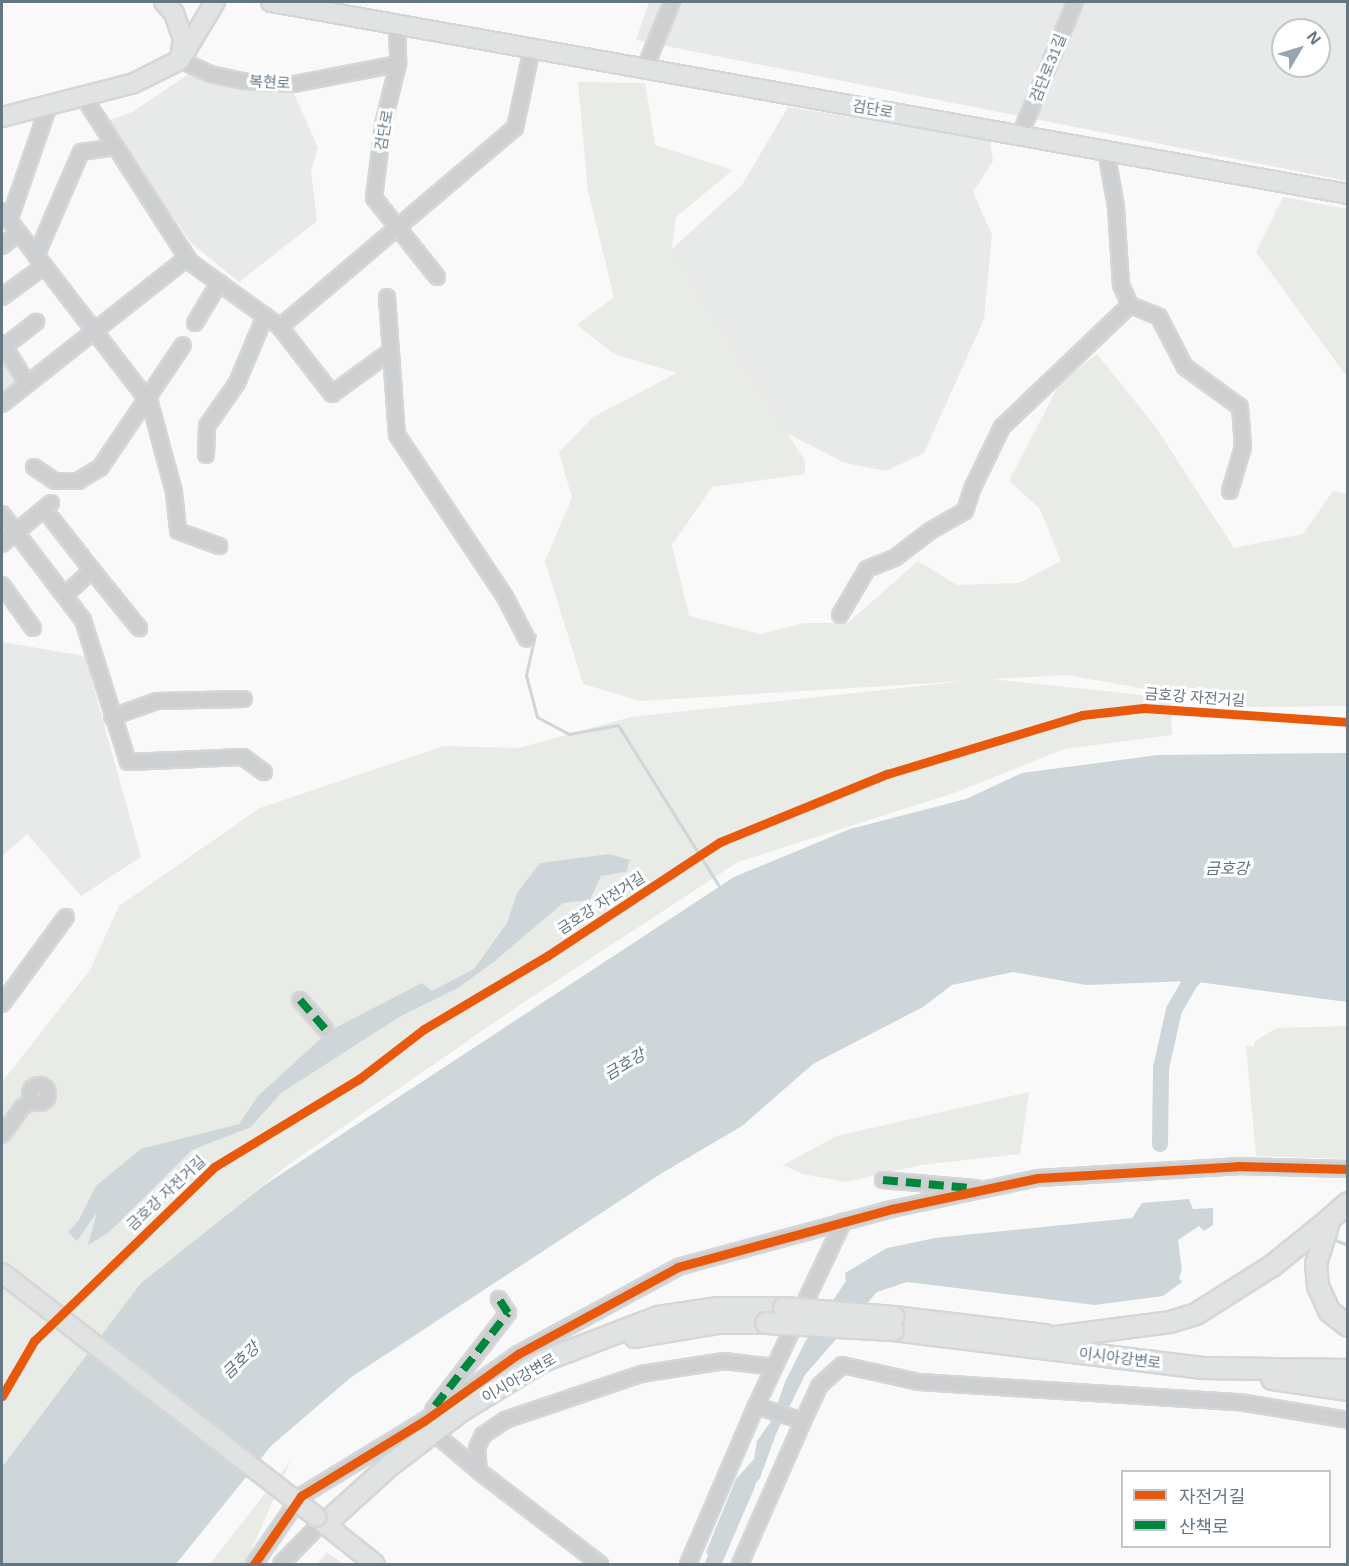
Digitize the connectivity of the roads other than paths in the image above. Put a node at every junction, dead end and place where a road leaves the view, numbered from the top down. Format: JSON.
{"nodes":[{"id":1,"x":164,"y":2,"type":"edge"},
{"id":2,"x":215,"y":2,"type":"edge"},
{"id":3,"x":271,"y":2,"type":"edge"},
{"id":4,"x":672,"y":2,"type":"edge"},
{"id":5,"x":1075,"y":2,"type":"edge"},
{"id":6,"x":398,"y":26,"type":"junction"},
{"id":7,"x":532,"y":48,"type":"junction"},
{"id":8,"x":180,"y":60,"type":"junction"},
{"id":9,"x":398,"y":64,"type":"junction"},
{"id":10,"x":645,"y":68,"type":"junction"},
{"id":11,"x":83,"y":96,"type":"junction"},
{"id":12,"x":49,"y":105,"type":"junction"},
{"id":13,"x":2,"y":117,"type":"edge"},
{"id":14,"x":1020,"y":135,"type":"junction"},
{"id":15,"x":116,"y":147,"type":"junction"},
{"id":16,"x":1106,"y":150,"type":"junction"},
{"id":17,"x":1347,"y":194,"type":"edge"},
{"id":18,"x":5,"y":216,"type":"edge"},
{"id":19,"x":397,"y":227,"type":"junction"},
{"id":20,"x":18,"y":233,"type":"junction"},
{"id":21,"x":2,"y":246,"type":"edge"},
{"id":22,"x":188,"y":258,"type":"junction"},
{"id":23,"x":40,"y":261,"type":"junction"},
{"id":24,"x":437,"y":277,"type":"dead end"},
{"id":25,"x":219,"y":283,"type":"junction"},
{"id":26,"x":2,"y":297,"type":"edge"},
{"id":27,"x":387,"y":297,"type":"dead end"},
{"id":28,"x":1130,"y":305,"type":"junction"},
{"id":29,"x":265,"y":316,"type":"junction"},
{"id":30,"x":36,"y":322,"type":"dead end"},
{"id":31,"x":195,"y":323,"type":"dead end"},
{"id":32,"x":280,"y":327,"type":"junction"},
{"id":33,"x":96,"y":333,"type":"junction"},
{"id":34,"x":3,"y":345,"type":"edge"},
{"id":35,"x":183,"y":345,"type":"dead end"},
{"id":36,"x":391,"y":351,"type":"junction"},
{"id":37,"x":27,"y":383,"type":"junction"},
{"id":38,"x":146,"y":398,"type":"junction"},
{"id":39,"x":2,"y":404,"type":"edge"},
{"id":40,"x":206,"y":454,"type":"dead end"},
{"id":41,"x":34,"y":467,"type":"dead end"},
{"id":42,"x":1230,"y":491,"type":"dead end"},
{"id":43,"x":51,"y":502,"type":"dead end"},
{"id":44,"x":2,"y":514,"type":"edge"},
{"id":45,"x":52,"y":519,"type":"dead end"},
{"id":46,"x":16,"y":532,"type":"junction"},
{"id":47,"x":2,"y":544,"type":"edge"},
{"id":48,"x":219,"y":546,"type":"dead end"},
{"id":49,"x":93,"y":570,"type":"junction"},
{"id":50,"x":2,"y":585,"type":"edge"},
{"id":51,"x":65,"y":595,"type":"junction"},
{"id":52,"x":840,"y":615,"type":"dead end"},
{"id":53,"x":33,"y":628,"type":"dead end"},
{"id":54,"x":140,"y":628,"type":"dead end"},
{"id":55,"x":527,"y":639,"type":"dead end"},
{"id":56,"x":244,"y":699,"type":"dead end"},
{"id":57,"x":112,"y":717,"type":"junction"},
{"id":58,"x":264,"y":772,"type":"dead end"},
{"id":59,"x":66,"y":917,"type":"dead end"},
{"id":60,"x":300,"y":1000,"type":"dead end"},
{"id":61,"x":2,"y":1004,"type":"edge"},
{"id":62,"x":326,"y":1029,"type":"dead end"},
{"id":63,"x":33,"y":1101,"type":"dead end"},
{"id":64,"x":2,"y":1135,"type":"edge"},
{"id":65,"x":1347,"y":1169,"type":"edge"},
{"id":66,"x":883,"y":1180,"type":"dead end"},
{"id":67,"x":994,"y":1190,"type":"junction"},
{"id":68,"x":1347,"y":1203,"type":"edge"},
{"id":69,"x":1330,"y":1219,"type":"junction"},
{"id":70,"x":843,"y":1222,"type":"junction"},
{"id":71,"x":2,"y":1273,"type":"edge"},
{"id":72,"x":499,"y":1299,"type":"dead end"},
{"id":73,"x":894,"y":1324,"type":"junction"},
{"id":74,"x":1347,"y":1326,"type":"edge"},
{"id":75,"x":1055,"y":1337,"type":"junction"},
{"id":76,"x":1347,"y":1359,"type":"edge"},
{"id":77,"x":774,"y":1367,"type":"junction"},
{"id":78,"x":1201,"y":1368,"type":"junction"},
{"id":79,"x":1347,"y":1370,"type":"edge"},
{"id":80,"x":1347,"y":1390,"type":"edge"},
{"id":81,"x":756,"y":1406,"type":"junction"},
{"id":82,"x":1347,"y":1420,"type":"edge"},
{"id":83,"x":424,"y":1421,"type":"junction"},
{"id":84,"x":802,"y":1421,"type":"junction"},
{"id":85,"x":440,"y":1438,"type":"junction"},
{"id":86,"x":479,"y":1471,"type":"junction"},
{"id":87,"x":324,"y":1523,"type":"junction"},
{"id":88,"x":254,"y":1564,"type":"edge"},
{"id":89,"x":282,"y":1564,"type":"edge"},
{"id":90,"x":375,"y":1564,"type":"edge"},
{"id":91,"x":600,"y":1564,"type":"edge"},
{"id":92,"x":688,"y":1564,"type":"edge"},
{"id":93,"x":740,"y":1564,"type":"edge"}],
"edges":[{"from":1,"to":8,"type":"main road"},
{"from":2,"to":8,"type":"main road"},
{"from":3,"to":6,"type":"main road","name":"검단로"},
{"from":4,"to":10,"type":"street"},
{"from":5,"to":14,"type":"street","name":"검단로31길"},
{"from":6,"to":7,"type":"main road","name":"검단로"},
{"from":6,"to":9,"type":"street","name":"검단로"},
{"from":7,"to":10,"type":"main road","name":"검단로"},
{"from":7,"to":19,"type":"street"},
{"from":8,"to":9,"type":"street","name":"복현로"},
{"from":8,"to":11,"type":"main road"},
{"from":9,"to":19,"type":"street","name":"검단로"},
{"from":10,"to":14,"type":"main road","name":"검단로"},
{"from":11,"to":12,"type":"main road"},
{"from":11,"to":15,"type":"street"},
{"from":12,"to":13,"type":"main road"},
{"from":12,"to":18,"type":"street"},
{"from":14,"to":16,"type":"main road","name":"검단로"},
{"from":15,"to":22,"type":"street"},
{"from":15,"to":23,"type":"street"},
{"from":16,"to":17,"type":"main road","name":"검단로"},
{"from":16,"to":28,"type":"street"},
{"from":18,"to":20,"type":"street"},
{"from":19,"to":24,"type":"street","name":"검단로"},
{"from":19,"to":32,"type":"street"},
{"from":20,"to":21,"type":"street"},
{"from":20,"to":23,"type":"street"},
{"from":22,"to":25,"type":"street"},
{"from":22,"to":33,"type":"street"},
{"from":23,"to":26,"type":"street"},
{"from":23,"to":33,"type":"street"},
{"from":25,"to":29,"type":"street"},
{"from":25,"to":31,"type":"street"},
{"from":27,"to":36,"type":"street"},
{"from":28,"to":42,"type":"street"},
{"from":28,"to":52,"type":"street"},
{"from":29,"to":32,"type":"street"},
{"from":29,"to":40,"type":"street"},
{"from":30,"to":34,"type":"street"},
{"from":32,"to":36,"type":"street"},
{"from":33,"to":37,"type":"street"},
{"from":33,"to":38,"type":"street"},
{"from":34,"to":37,"type":"street"},
{"from":35,"to":38,"type":"street"},
{"from":36,"to":55,"type":"street"},
{"from":37,"to":39,"type":"street"},
{"from":38,"to":41,"type":"street"},
{"from":38,"to":48,"type":"street"},
{"from":43,"to":46,"type":"street"},
{"from":44,"to":46,"type":"street"},
{"from":45,"to":49,"type":"street"},
{"from":46,"to":47,"type":"street"},
{"from":46,"to":51,"type":"street"},
{"from":49,"to":51,"type":"street"},
{"from":49,"to":54,"type":"street"},
{"from":50,"to":53,"type":"street"},
{"from":51,"to":57,"type":"street"},
{"from":56,"to":57,"type":"street"},
{"from":57,"to":58,"type":"street"},
{"from":59,"to":61,"type":"street"},
{"from":60,"to":62,"type":"street"},
{"from":63,"to":64,"type":"street"},
{"from":65,"to":67,"type":"street"},
{"from":66,"to":67,"type":"street"},
{"from":67,"to":70,"type":"street"},
{"from":68,"to":69,"type":"highway"},
{"from":69,"to":74,"type":"highway"},
{"from":69,"to":75,"type":"highway"},
{"from":70,"to":77,"type":"street"},
{"from":70,"to":83,"type":"street"},
{"from":71,"to":87,"type":"main road","bridge":true},
{"from":72,"to":83,"type":"street"},
{"from":73,"to":75,"type":"highway","name":"이시아강변로"},
{"from":73,"to":78,"type":"highway","name":"이시아강변로"},
{"from":73,"to":85,"type":"highway","name":"이시아강변로","bridge":true},
{"from":73,"to":87,"type":"highway","name":"이시아강변로","bridge":true},
{"from":75,"to":76,"type":"highway","name":"이시아강변로"},
{"from":77,"to":81,"type":"street"},
{"from":77,"to":86,"type":"street"},
{"from":78,"to":79,"type":"highway","name":"이시아강변로"},
{"from":78,"to":80,"type":"highway"},
{"from":81,"to":84,"type":"street"},
{"from":81,"to":92,"type":"street"},
{"from":82,"to":84,"type":"street"},
{"from":83,"to":88,"type":"street"},
{"from":84,"to":93,"type":"street"},
{"from":85,"to":86,"type":"street"},
{"from":85,"to":87,"type":"highway","name":"이시아강변로"},
{"from":86,"to":91,"type":"street"},
{"from":87,"to":89,"type":"street"},
{"from":87,"to":90,"type":"main road"}]}
